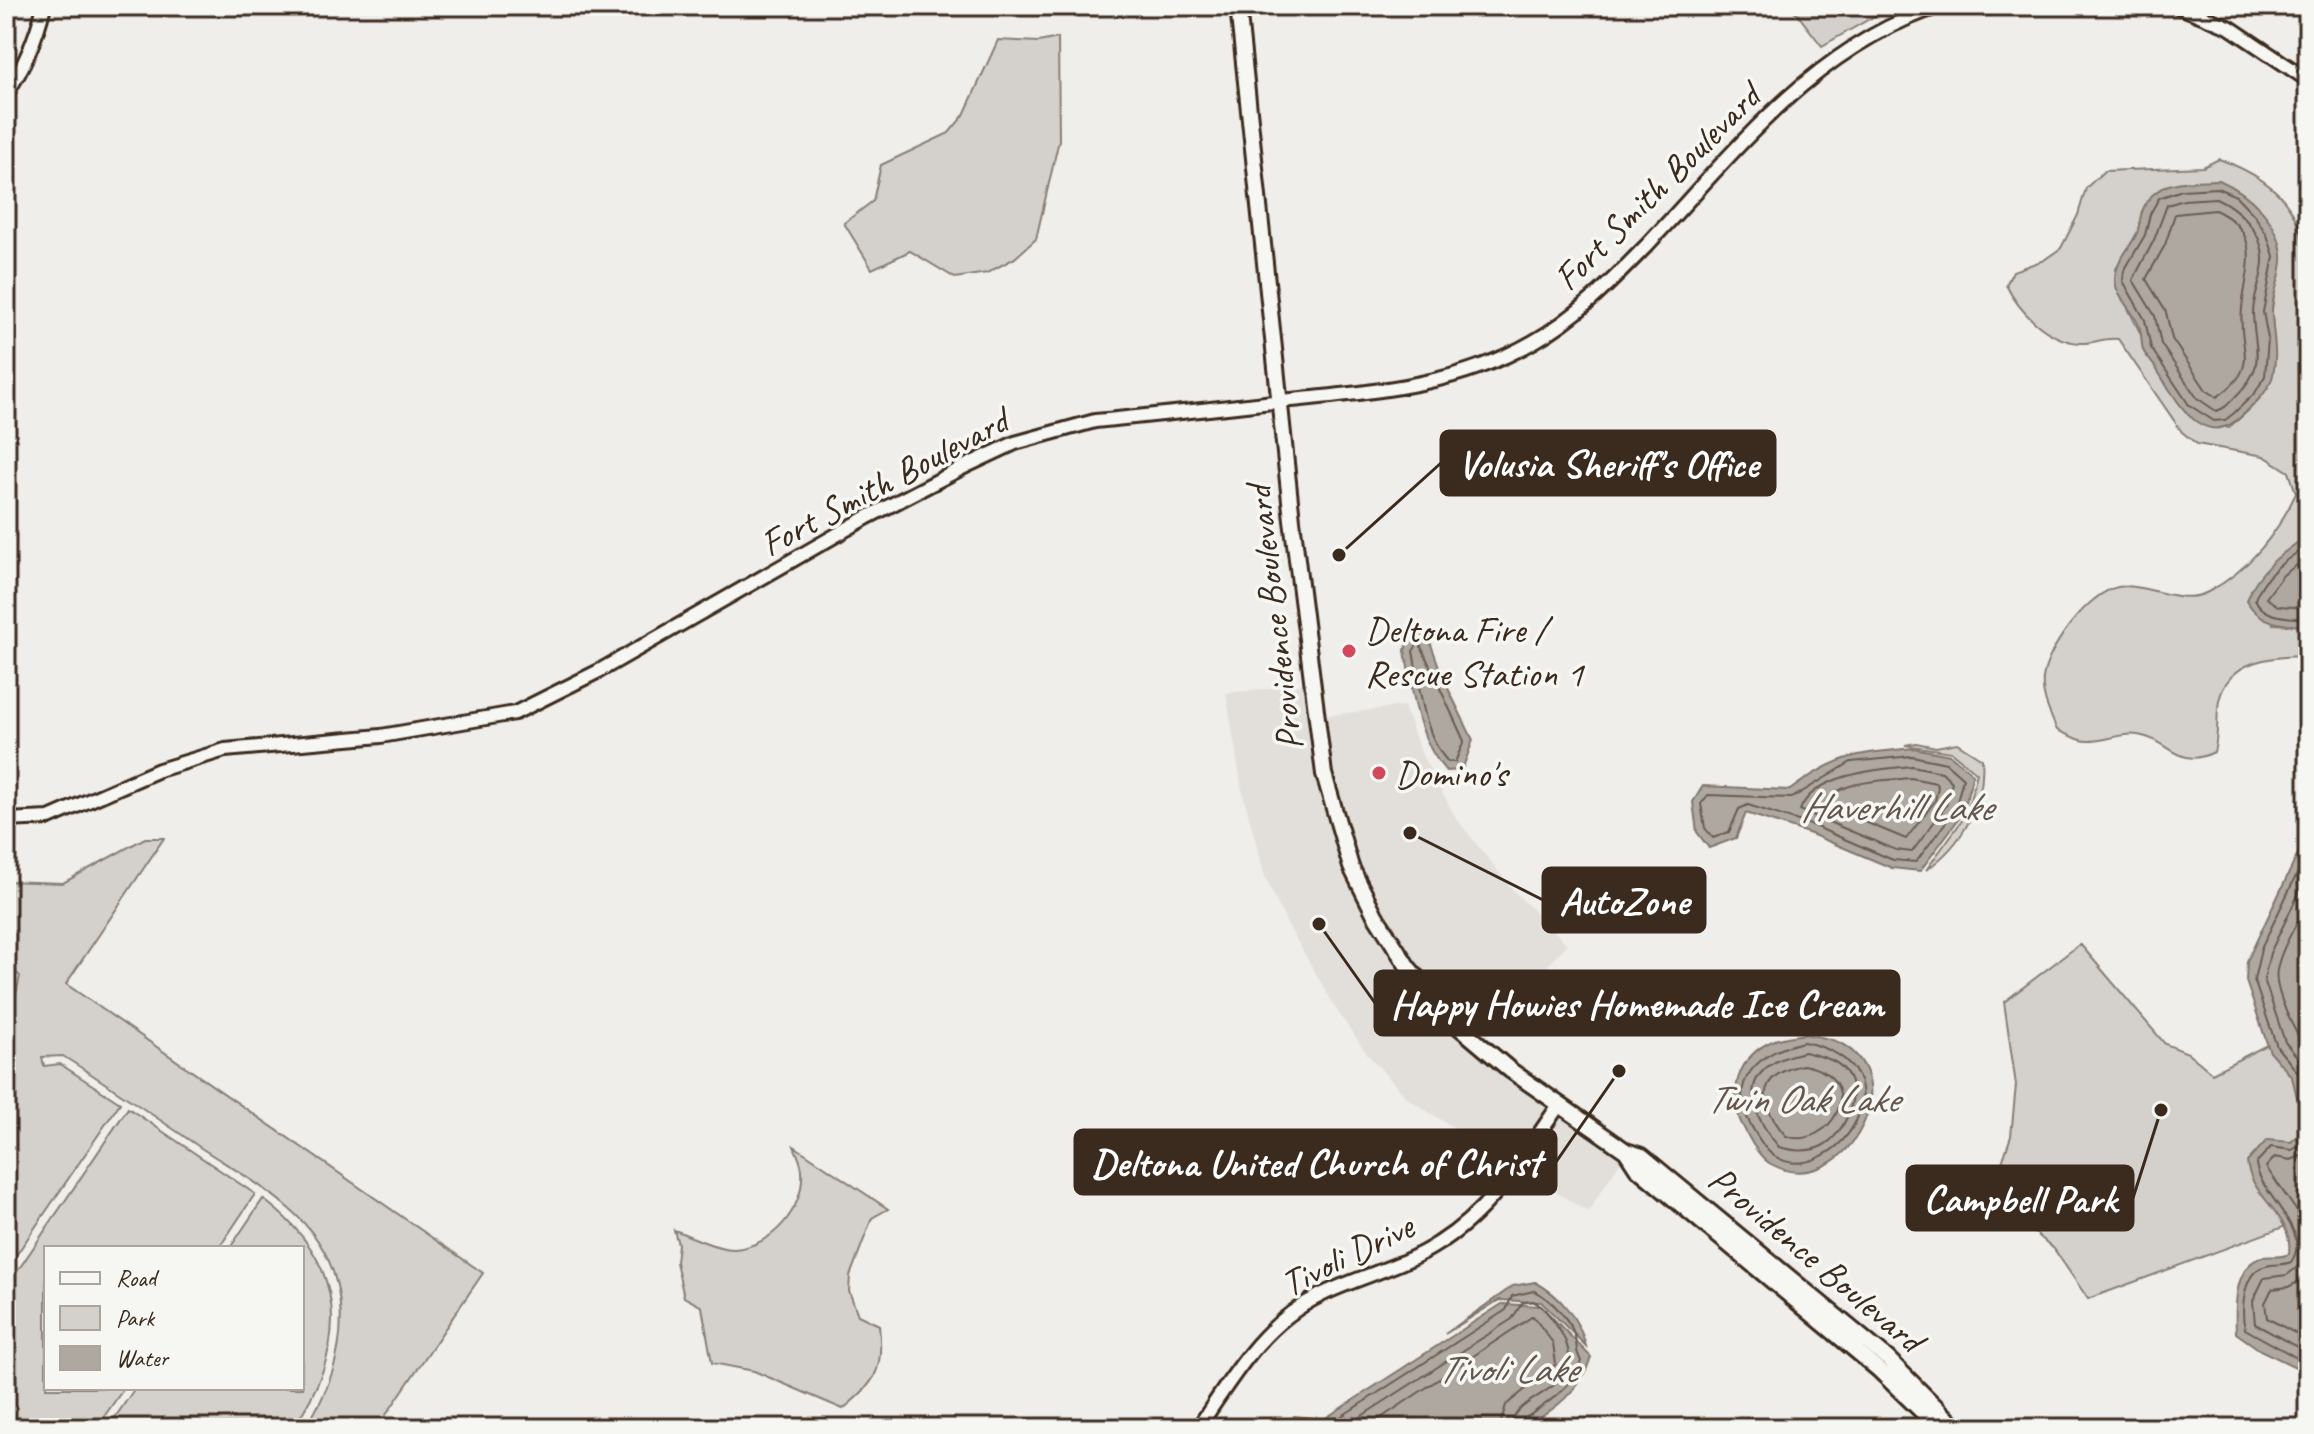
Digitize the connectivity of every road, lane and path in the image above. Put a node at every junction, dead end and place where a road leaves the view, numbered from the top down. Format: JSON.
{"nodes":[{"id":1,"x":44,"y":6,"type":"edge"},
{"id":2,"x":1238,"y":6,"type":"edge"},
{"id":3,"x":1941,"y":6,"type":"edge"},
{"id":4,"x":2177,"y":6,"type":"edge"},
{"id":5,"x":2308,"y":80,"type":"edge"},
{"id":6,"x":6,"y":94,"type":"edge"},
{"id":7,"x":1282,"y":401,"type":"junction"},
{"id":8,"x":6,"y":820,"type":"edge"},
{"id":9,"x":1559,"y":1105,"type":"junction"},
{"id":10,"x":1626,"y":1151,"type":"junction"},
{"id":11,"x":1198,"y":1428,"type":"edge"},
{"id":12,"x":1939,"y":1428,"type":"edge"},
{"id":13,"x":1957,"y":1428,"type":"edge"}],
"edges":[{"from":1,"to":6,"type":"street"},
{"from":2,"to":7,"type":"main road","name":"Providence Boulevard"},
{"from":3,"to":7,"type":"street","name":"Fort Smith Boulevard"},
{"from":4,"to":5,"type":"street"},
{"from":7,"to":8,"type":"street","name":"Fort Smith Boulevard"},
{"from":7,"to":9,"type":"main road","name":"Providence Boulevard"},
{"from":9,"to":10,"type":"main road","name":"Providence Boulevard"},
{"from":9,"to":11,"type":"street","name":"Tivoli Drive"},
{"from":10,"to":12,"type":"main road","name":"Providence Boulevard"},
{"from":10,"to":13,"type":"main road","name":"Providence Boulevard"}]}
